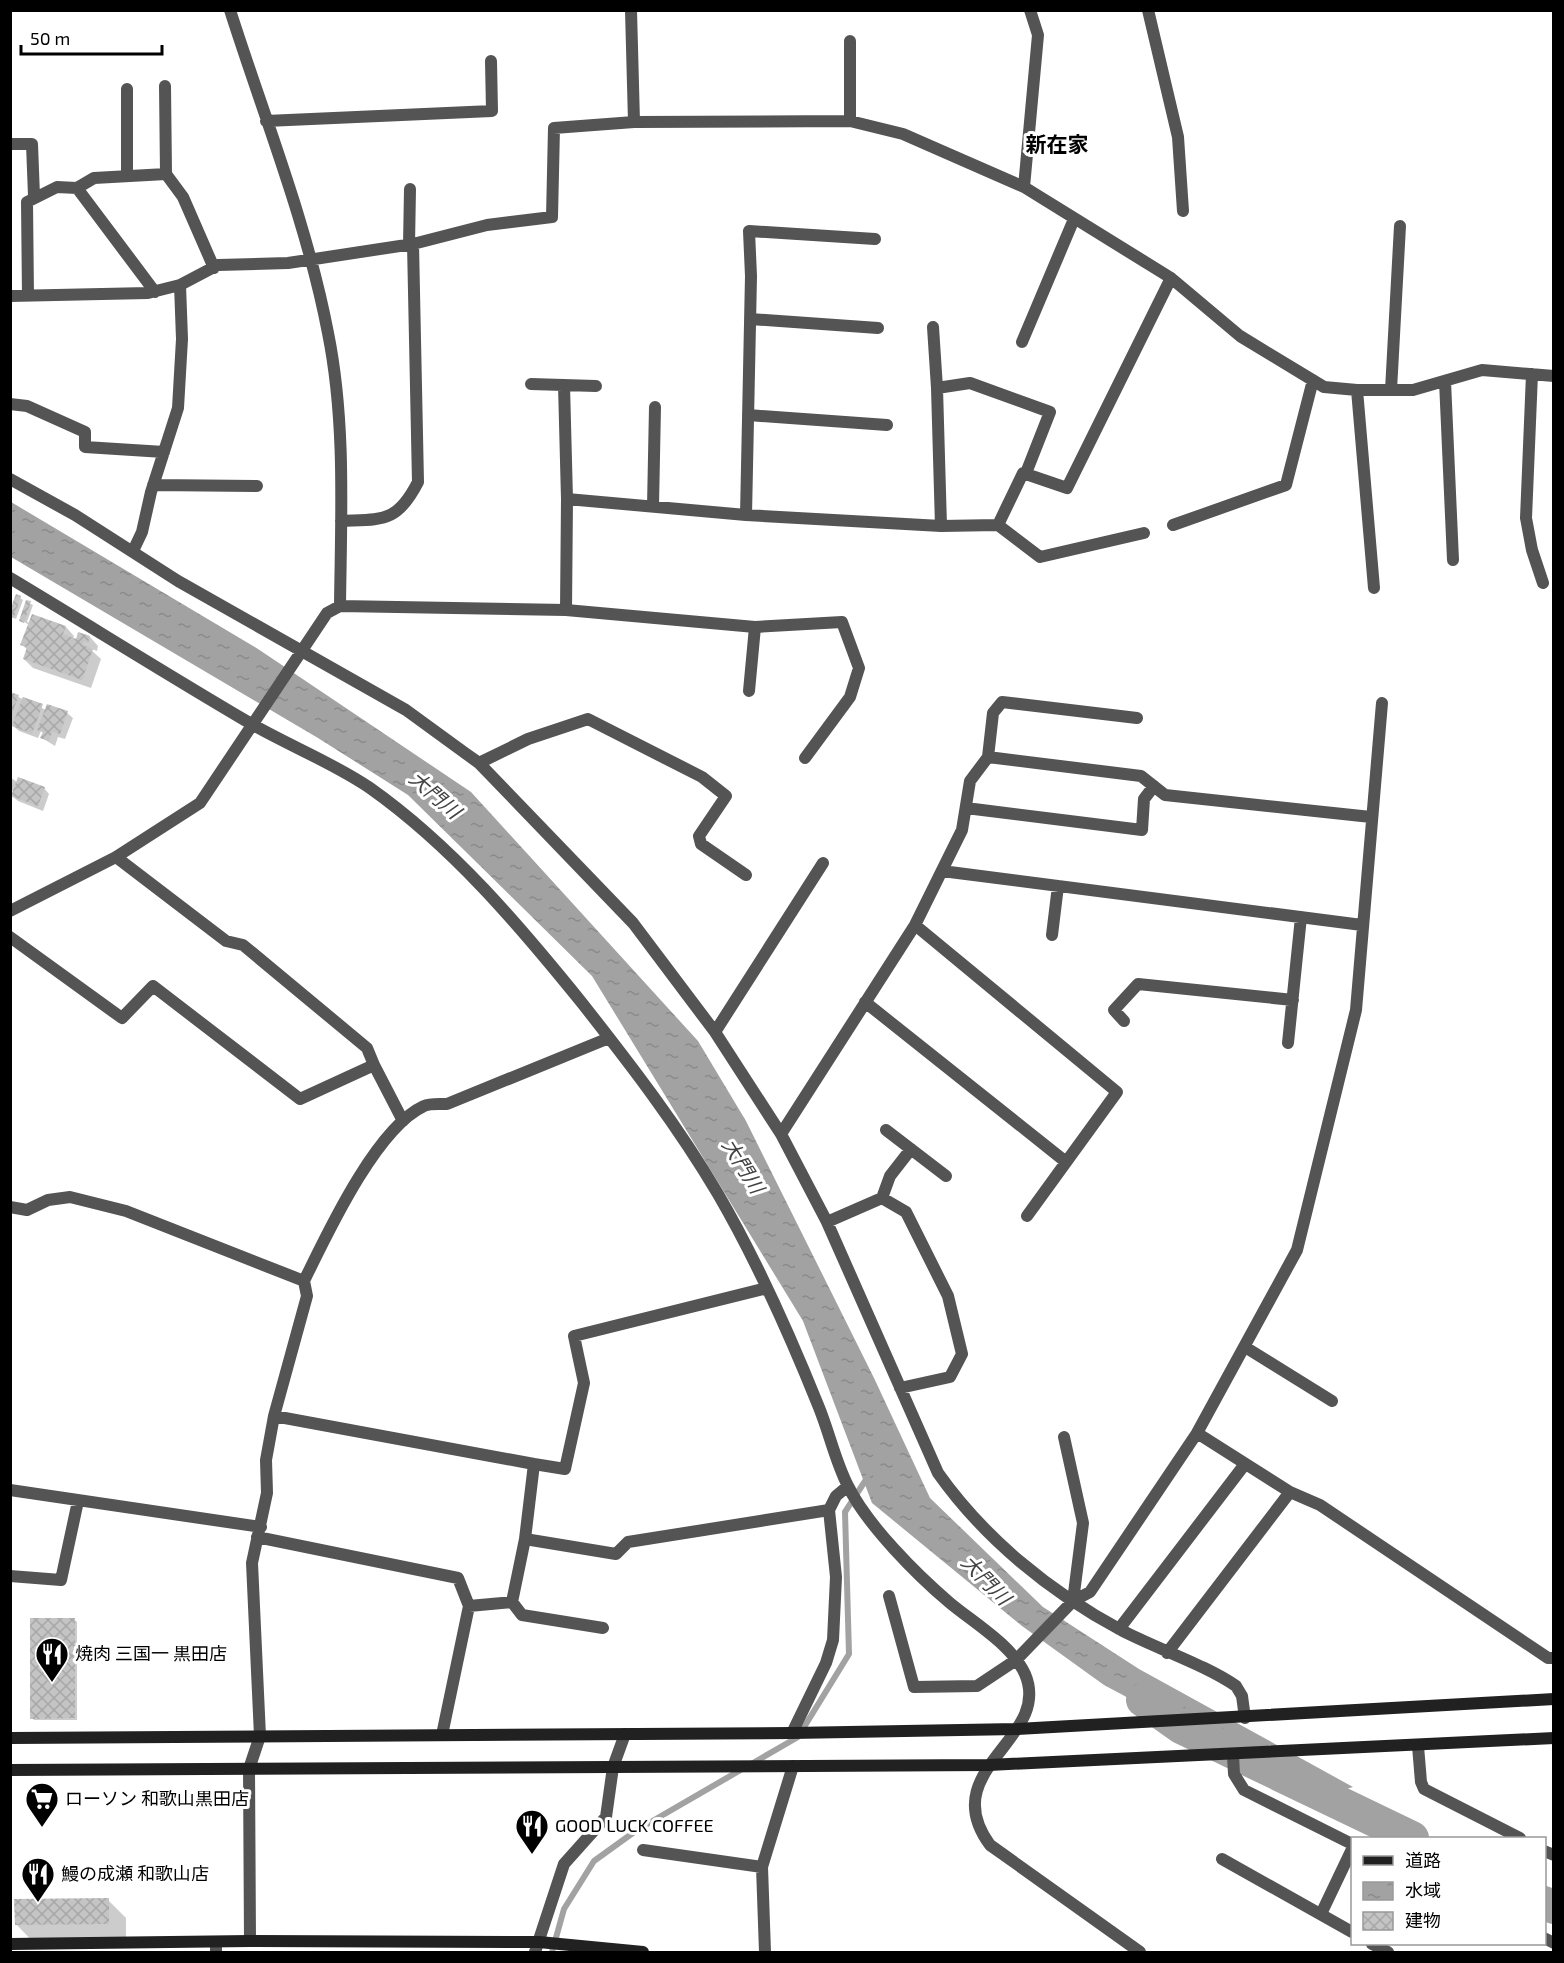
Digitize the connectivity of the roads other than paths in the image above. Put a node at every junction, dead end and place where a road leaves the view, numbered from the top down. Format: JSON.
{"nodes":[{"id":1,"x":230,"y":10,"type":"edge"},
{"id":2,"x":631,"y":10,"type":"edge"},
{"id":3,"x":1030,"y":10,"type":"edge"},
{"id":4,"x":1148,"y":10,"type":"edge"},
{"id":5,"x":850,"y":41,"type":"dead end"},
{"id":6,"x":491,"y":61,"type":"dead end"},
{"id":7,"x":165,"y":86,"type":"dead end"},
{"id":8,"x":127,"y":89,"type":"dead end"},
{"id":9,"x":266,"y":121,"type":"junction"},
{"id":10,"x":850,"y":121,"type":"junction"},
{"id":11,"x":634,"y":122,"type":"junction"},
{"id":12,"x":10,"y":144,"type":"edge"},
{"id":13,"x":166,"y":174,"type":"junction"},
{"id":14,"x":127,"y":176,"type":"junction"},
{"id":15,"x":1024,"y":187,"type":"junction"},
{"id":16,"x":77,"y":188,"type":"junction"},
{"id":17,"x":410,"y":189,"type":"dead end"},
{"id":18,"x":34,"y":196,"type":"junction"},
{"id":19,"x":1183,"y":211,"type":"dead end"},
{"id":20,"x":1074,"y":219,"type":"junction"},
{"id":21,"x":1400,"y":226,"type":"dead end"},
{"id":22,"x":875,"y":239,"type":"dead end"},
{"id":23,"x":411,"y":244,"type":"junction"},
{"id":24,"x":311,"y":260,"type":"junction"},
{"id":25,"x":214,"y":268,"type":"junction"},
{"id":26,"x":1171,"y":278,"type":"junction"},
{"id":27,"x":180,"y":285,"type":"junction"},
{"id":28,"x":155,"y":292,"type":"junction"},
{"id":29,"x":10,"y":296,"type":"edge"},
{"id":30,"x":28,"y":296,"type":"junction"},
{"id":31,"x":750,"y":319,"type":"junction"},
{"id":32,"x":933,"y":327,"type":"dead end"},
{"id":33,"x":878,"y":328,"type":"dead end"},
{"id":34,"x":1022,"y":342,"type":"dead end"},
{"id":35,"x":1532,"y":374,"type":"junction"},
{"id":36,"x":1554,"y":376,"type":"edge"},
{"id":37,"x":1313,"y":380,"type":"junction"},
{"id":38,"x":1445,"y":381,"type":"junction"},
{"id":39,"x":531,"y":384,"type":"dead end"},
{"id":40,"x":564,"y":386,"type":"junction"},
{"id":41,"x":596,"y":386,"type":"dead end"},
{"id":42,"x":937,"y":388,"type":"junction"},
{"id":43,"x":1357,"y":390,"type":"junction"},
{"id":44,"x":1391,"y":390,"type":"junction"},
{"id":45,"x":10,"y":404,"type":"edge"},
{"id":46,"x":655,"y":407,"type":"dead end"},
{"id":47,"x":748,"y":415,"type":"junction"},
{"id":48,"x":887,"y":425,"type":"dead end"},
{"id":49,"x":164,"y":452,"type":"junction"},
{"id":50,"x":1026,"y":473,"type":"junction"},
{"id":51,"x":10,"y":478,"type":"edge"},
{"id":52,"x":153,"y":485,"type":"junction"},
{"id":53,"x":257,"y":486,"type":"dead end"},
{"id":54,"x":567,"y":499,"type":"junction"},
{"id":55,"x":653,"y":506,"type":"junction"},
{"id":56,"x":746,"y":514,"type":"junction"},
{"id":57,"x":341,"y":521,"type":"junction"},
{"id":58,"x":998,"y":525,"type":"junction"},
{"id":59,"x":1173,"y":525,"type":"dead end"},
{"id":60,"x":941,"y":526,"type":"junction"},
{"id":61,"x":1144,"y":533,"type":"dead end"},
{"id":62,"x":133,"y":552,"type":"junction"},
{"id":63,"x":1453,"y":560,"type":"dead end"},
{"id":64,"x":10,"y":578,"type":"edge"},
{"id":65,"x":1543,"y":583,"type":"dead end"},
{"id":66,"x":1374,"y":588,"type":"dead end"},
{"id":67,"x":340,"y":606,"type":"junction"},
{"id":68,"x":566,"y":610,"type":"junction"},
{"id":69,"x":755,"y":627,"type":"junction"},
{"id":70,"x":299,"y":654,"type":"junction"},
{"id":71,"x":749,"y":691,"type":"dead end"},
{"id":72,"x":1382,"y":702,"type":"dead end"},
{"id":73,"x":1137,"y":718,"type":"dead end"},
{"id":74,"x":254,"y":721,"type":"junction"},
{"id":75,"x":988,"y":757,"type":"junction"},
{"id":76,"x":805,"y":758,"type":"dead end"},
{"id":77,"x":479,"y":763,"type":"junction"},
{"id":78,"x":1154,"y":786,"type":"junction"},
{"id":79,"x":966,"y":808,"type":"junction"},
{"id":80,"x":1371,"y":817,"type":"junction"},
{"id":81,"x":116,"y":857,"type":"junction"},
{"id":82,"x":823,"y":863,"type":"dead end"},
{"id":83,"x":942,"y":871,"type":"junction"},
{"id":84,"x":746,"y":875,"type":"dead end"},
{"id":85,"x":1058,"y":886,"type":"junction"},
{"id":86,"x":10,"y":911,"type":"edge"},
{"id":87,"x":1301,"y":917,"type":"junction"},
{"id":88,"x":915,"y":925,"type":"junction"},
{"id":89,"x":1362,"y":925,"type":"junction"},
{"id":90,"x":1052,"y":935,"type":"dead end"},
{"id":91,"x":10,"y":937,"type":"edge"},
{"id":92,"x":1293,"y":1000,"type":"junction"},
{"id":93,"x":865,"y":1002,"type":"junction"},
{"id":94,"x":1124,"y":1021,"type":"dead end"},
{"id":95,"x":715,"y":1032,"type":"junction"},
{"id":96,"x":609,"y":1038,"type":"junction"},
{"id":97,"x":1288,"y":1043,"type":"dead end"},
{"id":98,"x":374,"y":1065,"type":"junction"},
{"id":99,"x":403,"y":1121,"type":"junction"},
{"id":100,"x":886,"y":1130,"type":"dead end"},
{"id":101,"x":781,"y":1134,"type":"junction"},
{"id":102,"x":911,"y":1149,"type":"junction"},
{"id":103,"x":1066,"y":1161,"type":"junction"},
{"id":104,"x":946,"y":1176,"type":"dead end"},
{"id":105,"x":882,"y":1198,"type":"junction"},
{"id":106,"x":10,"y":1207,"type":"edge"},
{"id":107,"x":1027,"y":1216,"type":"dead end"},
{"id":108,"x":826,"y":1222,"type":"junction"},
{"id":109,"x":304,"y":1281,"type":"junction"},
{"id":110,"x":767,"y":1288,"type":"junction"},
{"id":111,"x":1245,"y":1347,"type":"junction"},
{"id":112,"x":900,"y":1388,"type":"junction"},
{"id":113,"x":1332,"y":1401,"type":"dead end"},
{"id":114,"x":274,"y":1416,"type":"junction"},
{"id":115,"x":1197,"y":1433,"type":"junction"},
{"id":116,"x":1064,"y":1437,"type":"dead end"},
{"id":117,"x":534,"y":1464,"type":"junction"},
{"id":118,"x":1245,"y":1464,"type":"junction"},
{"id":119,"x":848,"y":1486,"type":"junction"},
{"id":120,"x":10,"y":1490,"type":"edge"},
{"id":121,"x":1290,"y":1492,"type":"junction"},
{"id":122,"x":78,"y":1501,"type":"junction"},
{"id":123,"x":829,"y":1510,"type":"junction"},
{"id":124,"x":259,"y":1532,"type":"junction"},
{"id":125,"x":525,"y":1539,"type":"junction"},
{"id":126,"x":10,"y":1575,"type":"edge"},
{"id":127,"x":890,"y":1596,"type":"dead end"},
{"id":128,"x":512,"y":1602,"type":"junction"},
{"id":129,"x":1070,"y":1604,"type":"junction"},
{"id":130,"x":469,"y":1606,"type":"junction"},
{"id":131,"x":603,"y":1628,"type":"dead end"},
{"id":132,"x":1119,"y":1629,"type":"junction"},
{"id":133,"x":1167,"y":1653,"type":"junction"},
{"id":134,"x":1554,"y":1658,"type":"edge"},
{"id":135,"x":1016,"y":1660,"type":"junction"},
{"id":136,"x":1554,"y":1700,"type":"edge"},
{"id":137,"x":1245,"y":1718,"type":"junction"},
{"id":138,"x":1017,"y":1729,"type":"junction"},
{"id":139,"x":792,"y":1733,"type":"junction"},
{"id":140,"x":625,"y":1734,"type":"junction"},
{"id":141,"x":442,"y":1735,"type":"junction"},
{"id":142,"x":260,"y":1736,"type":"junction"},
{"id":143,"x":10,"y":1738,"type":"edge"},
{"id":144,"x":1554,"y":1738,"type":"edge"},
{"id":145,"x":1418,"y":1746,"type":"junction"},
{"id":146,"x":1233,"y":1755,"type":"junction"},
{"id":147,"x":989,"y":1765,"type":"junction"},
{"id":148,"x":794,"y":1766,"type":"junction"},
{"id":149,"x":613,"y":1767,"type":"junction"},
{"id":150,"x":249,"y":1769,"type":"junction"},
{"id":151,"x":10,"y":1770,"type":"edge"},
{"id":152,"x":1516,"y":1837,"type":"edge"},
{"id":153,"x":1351,"y":1843,"type":"edge"},
{"id":154,"x":643,"y":1850,"type":"dead end"},
{"id":155,"x":1351,"y":1853,"type":"edge"},
{"id":156,"x":1222,"y":1859,"type":"dead end"},
{"id":157,"x":762,"y":1867,"type":"junction"},
{"id":158,"x":1321,"y":1914,"type":"junction"},
{"id":159,"x":1351,"y":1931,"type":"edge"},
{"id":160,"x":250,"y":1941,"type":"junction"},
{"id":161,"x":10,"y":1944,"type":"edge"},
{"id":162,"x":1374,"y":1945,"type":"edge"},
{"id":163,"x":537,"y":1947,"type":"edge"},
{"id":164,"x":216,"y":1948,"type":"edge"},
{"id":165,"x":643,"y":1953,"type":"edge"},
{"id":166,"x":765,"y":1953,"type":"edge"},
{"id":167,"x":1140,"y":1953,"type":"edge"},
{"id":168,"x":1388,"y":1953,"type":"edge"}],
"edges":[{"from":1,"to":9,"type":"street"},
{"from":2,"to":11,"type":"street"},
{"from":3,"to":15,"type":"street"},
{"from":4,"to":19,"type":"street"},
{"from":5,"to":10,"type":"street"},
{"from":6,"to":9,"type":"street"},
{"from":7,"to":13,"type":"street"},
{"from":8,"to":14,"type":"street"},
{"from":9,"to":24,"type":"street"},
{"from":10,"to":11,"type":"street"},
{"from":10,"to":15,"type":"street"},
{"from":11,"to":23,"type":"street"},
{"from":12,"to":18,"type":"street"},
{"from":13,"to":14,"type":"street"},
{"from":13,"to":25,"type":"street"},
{"from":14,"to":16,"type":"street"},
{"from":15,"to":20,"type":"street"},
{"from":16,"to":18,"type":"street"},
{"from":16,"to":28,"type":"street"},
{"from":17,"to":23,"type":"street"},
{"from":18,"to":30,"type":"street"},
{"from":20,"to":26,"type":"street"},
{"from":20,"to":34,"type":"street"},
{"from":21,"to":44,"type":"street"},
{"from":22,"to":31,"type":"street"},
{"from":23,"to":24,"type":"street"},
{"from":23,"to":57,"type":"street"},
{"from":24,"to":25,"type":"street"},
{"from":24,"to":57,"type":"street"},
{"from":25,"to":27,"type":"street"},
{"from":26,"to":37,"type":"street"},
{"from":26,"to":50,"type":"street"},
{"from":27,"to":28,"type":"street"},
{"from":27,"to":49,"type":"street"},
{"from":28,"to":30,"type":"street"},
{"from":29,"to":30,"type":"street"},
{"from":31,"to":33,"type":"street"},
{"from":31,"to":47,"type":"street"},
{"from":32,"to":42,"type":"street"},
{"from":35,"to":36,"type":"street"},
{"from":35,"to":38,"type":"street"},
{"from":35,"to":65,"type":"street"},
{"from":37,"to":43,"type":"street"},
{"from":37,"to":59,"type":"street"},
{"from":38,"to":44,"type":"street"},
{"from":38,"to":63,"type":"street"},
{"from":39,"to":40,"type":"street"},
{"from":40,"to":41,"type":"street"},
{"from":40,"to":54,"type":"street"},
{"from":42,"to":50,"type":"street"},
{"from":42,"to":60,"type":"street"},
{"from":43,"to":44,"type":"street"},
{"from":43,"to":66,"type":"street"},
{"from":45,"to":49,"type":"street"},
{"from":46,"to":55,"type":"street"},
{"from":47,"to":48,"type":"street"},
{"from":47,"to":56,"type":"street"},
{"from":49,"to":52,"type":"street"},
{"from":50,"to":58,"type":"street"},
{"from":51,"to":62,"type":"street"},
{"from":52,"to":53,"type":"street"},
{"from":52,"to":62,"type":"street"},
{"from":54,"to":55,"type":"street"},
{"from":54,"to":68,"type":"street"},
{"from":55,"to":56,"type":"street"},
{"from":56,"to":60,"type":"street"},
{"from":57,"to":67,"type":"street"},
{"from":58,"to":60,"type":"street"},
{"from":58,"to":61,"type":"street"},
{"from":62,"to":70,"type":"street"},
{"from":64,"to":74,"type":"street"},
{"from":67,"to":68,"type":"street"},
{"from":67,"to":70,"type":"street"},
{"from":68,"to":69,"type":"street"},
{"from":69,"to":71,"type":"street"},
{"from":69,"to":76,"type":"street"},
{"from":70,"to":74,"type":"street"},
{"from":70,"to":77,"type":"street"},
{"from":72,"to":80,"type":"street"},
{"from":73,"to":75,"type":"street"},
{"from":74,"to":81,"type":"street"},
{"from":74,"to":96,"type":"street"},
{"from":75,"to":78,"type":"street"},
{"from":75,"to":79,"type":"street"},
{"from":77,"to":84,"type":"street"},
{"from":77,"to":95,"type":"street"},
{"from":78,"to":79,"type":"street"},
{"from":78,"to":80,"type":"street"},
{"from":79,"to":83,"type":"street"},
{"from":80,"to":89,"type":"street"},
{"from":81,"to":86,"type":"street"},
{"from":81,"to":98,"type":"street"},
{"from":82,"to":95,"type":"street"},
{"from":83,"to":85,"type":"street"},
{"from":83,"to":88,"type":"street"},
{"from":85,"to":87,"type":"street"},
{"from":85,"to":90,"type":"street"},
{"from":87,"to":89,"type":"street"},
{"from":87,"to":92,"type":"street"},
{"from":88,"to":93,"type":"street"},
{"from":88,"to":103,"type":"street"},
{"from":89,"to":111,"type":"street"},
{"from":91,"to":98,"type":"street"},
{"from":92,"to":94,"type":"street"},
{"from":92,"to":97,"type":"street"},
{"from":93,"to":101,"type":"street"},
{"from":93,"to":103,"type":"street"},
{"from":95,"to":101,"type":"street"},
{"from":96,"to":99,"type":"street"},
{"from":96,"to":110,"type":"street"},
{"from":98,"to":99,"type":"street"},
{"from":99,"to":109,"type":"street"},
{"from":100,"to":102,"type":"street"},
{"from":101,"to":108,"type":"street"},
{"from":102,"to":104,"type":"street"},
{"from":102,"to":105,"type":"street"},
{"from":103,"to":107,"type":"street"},
{"from":105,"to":108,"type":"street"},
{"from":105,"to":112,"type":"street"},
{"from":106,"to":109,"type":"street"},
{"from":108,"to":112,"type":"street"},
{"from":109,"to":114,"type":"street"},
{"from":110,"to":117,"type":"street"},
{"from":110,"to":119,"type":"street"},
{"from":111,"to":113,"type":"street"},
{"from":111,"to":115,"type":"street"},
{"from":112,"to":129,"type":"street"},
{"from":114,"to":117,"type":"street"},
{"from":114,"to":124,"type":"street"},
{"from":115,"to":118,"type":"street"},
{"from":115,"to":129,"type":"street"},
{"from":116,"to":129,"type":"street"},
{"from":117,"to":125,"type":"street"},
{"from":118,"to":121,"type":"street"},
{"from":118,"to":132,"type":"street"},
{"from":119,"to":123,"type":"street"},
{"from":119,"to":135,"type":"street"},
{"from":120,"to":122,"type":"street"},
{"from":121,"to":133,"type":"street"},
{"from":121,"to":134,"type":"street"},
{"from":122,"to":124,"type":"street"},
{"from":122,"to":126,"type":"street"},
{"from":123,"to":125,"type":"street"},
{"from":123,"to":139,"type":"street"},
{"from":124,"to":130,"type":"street"},
{"from":124,"to":142,"type":"street"},
{"from":125,"to":128,"type":"street"},
{"from":127,"to":135,"type":"street"},
{"from":128,"to":130,"type":"street"},
{"from":128,"to":131,"type":"street"},
{"from":129,"to":132,"type":"street"},
{"from":129,"to":135,"type":"street"},
{"from":130,"to":141,"type":"street"},
{"from":132,"to":133,"type":"street"},
{"from":133,"to":137,"type":"street"},
{"from":135,"to":138,"type":"street"},
{"from":136,"to":137,"type":"street"},
{"from":137,"to":138,"type":"street"},
{"from":138,"to":139,"type":"street"},
{"from":138,"to":147,"type":"street"},
{"from":139,"to":140,"type":"street"},
{"from":140,"to":141,"type":"street"},
{"from":140,"to":149,"type":"street"},
{"from":141,"to":142,"type":"street"},
{"from":142,"to":143,"type":"street"},
{"from":142,"to":150,"type":"street"},
{"from":144,"to":145,"type":"street"},
{"from":145,"to":146,"type":"street"},
{"from":145,"to":152,"type":"street"},
{"from":146,"to":147,"type":"street"},
{"from":146,"to":153,"type":"street"},
{"from":147,"to":148,"type":"street"},
{"from":147,"to":167,"type":"street"},
{"from":148,"to":149,"type":"street"},
{"from":148,"to":157,"type":"street"},
{"from":149,"to":150,"type":"street"},
{"from":149,"to":163,"type":"street"},
{"from":150,"to":151,"type":"street"},
{"from":150,"to":160,"type":"street"},
{"from":154,"to":157,"type":"street"},
{"from":155,"to":158,"type":"street"},
{"from":156,"to":158,"type":"street"},
{"from":157,"to":166,"type":"street"},
{"from":158,"to":159,"type":"street"},
{"from":160,"to":163,"type":"street"},
{"from":160,"to":164,"type":"street"},
{"from":161,"to":164,"type":"street"},
{"from":162,"to":168,"type":"street"},
{"from":163,"to":165,"type":"street"}]}
